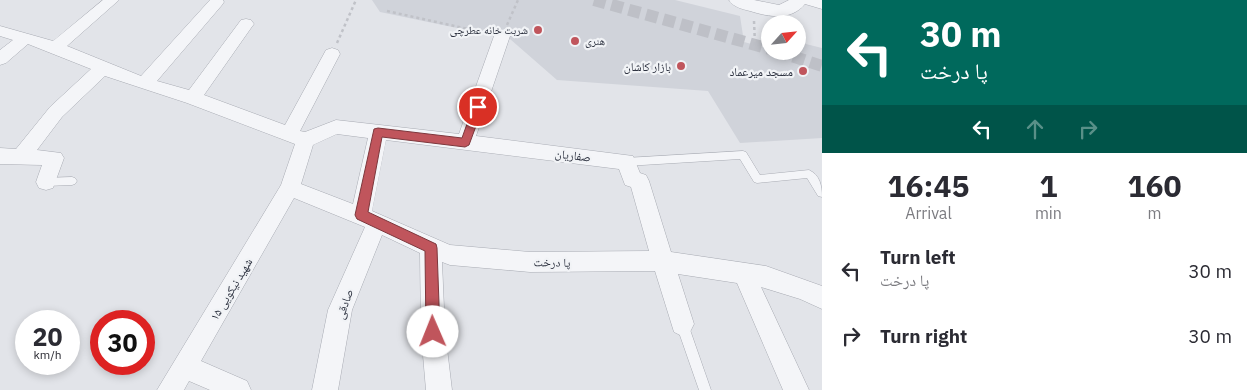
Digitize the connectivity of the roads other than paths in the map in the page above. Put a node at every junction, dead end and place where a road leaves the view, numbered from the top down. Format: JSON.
{"nodes":[{"id":1,"x":112,"y":0,"type":"edge"},
{"id":2,"x":738,"y":0,"type":"edge"},
{"id":3,"x":799,"y":0,"type":"edge"},
{"id":4,"x":811,"y":0,"type":"edge"},
{"id":5,"x":218,"y":2,"type":"dead end"},
{"id":6,"x":822,"y":3,"type":"edge"},
{"id":7,"x":246,"y":24,"type":"dead end"},
{"id":8,"x":0,"y":31,"type":"edge"},
{"id":9,"x":502,"y":36,"type":"road end"},
{"id":10,"x":26,"y":38,"type":"junction"},
{"id":11,"x":55,"y":48,"type":"junction"},
{"id":12,"x":332,"y":54,"type":"road end"},
{"id":13,"x":0,"y":58,"type":"edge"},
{"id":14,"x":103,"y":68,"type":"junction"},
{"id":15,"x":145,"y":84,"type":"junction"},
{"id":16,"x":193,"y":98,"type":"junction"},
{"id":17,"x":378,"y":132,"type":"junction"},
{"id":18,"x":297,"y":137,"type":"junction"},
{"id":19,"x":465,"y":142,"type":"junction"},
{"id":20,"x":0,"y":156,"type":"edge"},
{"id":21,"x":21,"y":156,"type":"junction"},
{"id":22,"x":626,"y":162,"type":"junction"},
{"id":23,"x":72,"y":181,"type":"dead end"},
{"id":24,"x":46,"y":182,"type":"joint"},
{"id":25,"x":290,"y":188,"type":"junction"},
{"id":26,"x":822,"y":193,"type":"edge"},
{"id":27,"x":369,"y":218,"type":"junction"},
{"id":28,"x":431,"y":248,"type":"junction"},
{"id":29,"x":662,"y":261,"type":"junction"},
{"id":30,"x":744,"y":274,"type":"junction"},
{"id":31,"x":822,"y":298,"type":"edge"},
{"id":32,"x":682,"y":324,"type":"joint"},
{"id":33,"x":185,"y":366,"type":"junction"},
{"id":34,"x":170,"y":390,"type":"edge"},
{"id":35,"x":238,"y":390,"type":"edge"},
{"id":36,"x":325,"y":390,"type":"edge"},
{"id":37,"x":440,"y":390,"type":"edge"},
{"id":38,"x":705,"y":390,"type":"edge"},
{"id":39,"x":796,"y":390,"type":"edge"}],
"edges":[{"from":1,"to":11,"type":"street"},
{"from":2,"to":3,"type":"street"},
{"from":4,"to":6,"type":"street"},
{"from":5,"to":15,"type":"street"},
{"from":7,"to":16,"type":"street"},
{"from":8,"to":10,"type":"street"},
{"from":9,"to":19,"type":"street"},
{"from":10,"to":11,"type":"street"},
{"from":10,"to":13,"type":"street"},
{"from":11,"to":14,"type":"street"},
{"from":12,"to":18,"type":"street","name":"شهید نیکویی ۱۵"},
{"from":14,"to":15,"type":"street"},
{"from":14,"to":21,"type":"street"},
{"from":15,"to":16,"type":"street"},
{"from":16,"to":18,"type":"street"},
{"from":17,"to":18,"type":"street","name":"صفاریان"},
{"from":17,"to":19,"type":"street","name":"صفاریان"},
{"from":17,"to":27,"type":"street","name":"صادقی"},
{"from":18,"to":25,"type":"street","name":"شهید نیکویی ۱۵"},
{"from":19,"to":22,"type":"street","name":"صفاریان"},
{"from":20,"to":21,"type":"street"},
{"from":21,"to":24,"type":"street"},
{"from":22,"to":26,"type":"lane","name":"صفاریان"},
{"from":22,"to":29,"type":"street"},
{"from":23,"to":24,"type":"lane"},
{"from":25,"to":27,"type":"street","name":"پا درخت"},
{"from":25,"to":33,"type":"street","name":"شهید نیکویی ۱۵"},
{"from":27,"to":28,"type":"street","name":"پا درخت"},
{"from":27,"to":36,"type":"street","name":"صادقی"},
{"from":28,"to":29,"type":"street","name":"پا درخت"},
{"from":28,"to":37,"type":"street"},
{"from":29,"to":30,"type":"street","name":"پا درخت"},
{"from":29,"to":32,"type":"street"},
{"from":30,"to":31,"type":"street","name":"پا درخت"},
{"from":30,"to":39,"type":"street"},
{"from":32,"to":38,"type":"lane"},
{"from":33,"to":34,"type":"street","name":"شهید نیکویی ۱۵"},
{"from":33,"to":35,"type":"street"}]}
